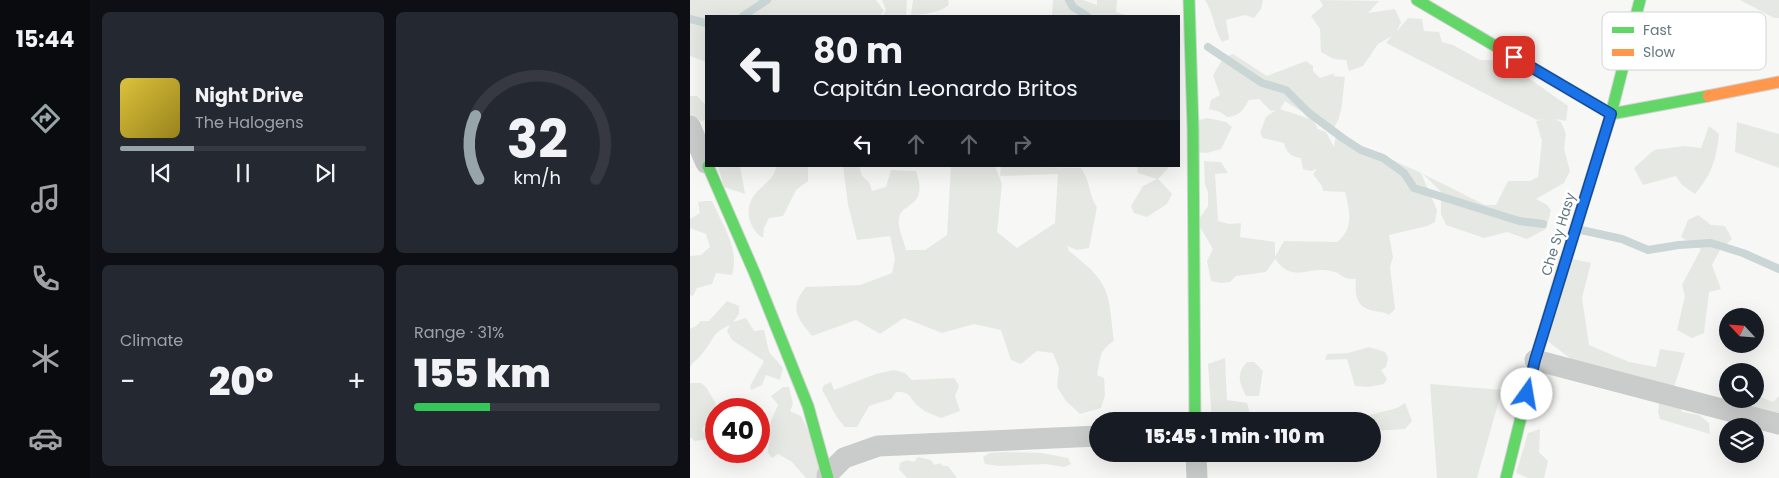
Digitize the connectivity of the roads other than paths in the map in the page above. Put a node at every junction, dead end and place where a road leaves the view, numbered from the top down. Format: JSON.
{"nodes":[{"id":1,"x":1189,"y":0,"type":"edge"},
{"id":2,"x":1417,"y":0,"type":"edge"},
{"id":3,"x":1622,"y":70,"type":"edge"},
{"id":4,"x":1779,"y":82,"type":"edge"},
{"id":5,"x":1611,"y":114,"type":"junction"},
{"id":6,"x":1186,"y":117,"type":"edge"},
{"id":7,"x":705,"y":124,"type":"edge"},
{"id":8,"x":690,"y":125,"type":"edge"},
{"id":9,"x":705,"y":160,"type":"edge"},
{"id":10,"x":708,"y":167,"type":"edge"},
{"id":11,"x":1535,"y":360,"type":"junction"},
{"id":12,"x":1195,"y":412,"type":"edge"},
{"id":13,"x":1779,"y":424,"type":"edge"},
{"id":14,"x":1089,"y":436,"type":"edge"},
{"id":15,"x":1196,"y":462,"type":"edge"},
{"id":16,"x":827,"y":477,"type":"edge"},
{"id":17,"x":1197,"y":478,"type":"edge"},
{"id":18,"x":1506,"y":478,"type":"edge"}],
"edges":[{"from":1,"to":6,"type":"street"},
{"from":2,"to":5,"type":"street"},
{"from":3,"to":5,"type":"street","name":"Che Sy Hasy"},
{"from":4,"to":5,"type":"street"},
{"from":5,"to":11,"type":"street","name":"Che Sy Hasy"},
{"from":6,"to":12,"type":"street"},
{"from":7,"to":8,"type":"street"},
{"from":8,"to":9,"type":"street"},
{"from":10,"to":16,"type":"street"},
{"from":11,"to":13,"type":"street"},
{"from":11,"to":18,"type":"street","name":"Che Sy Hasy"},
{"from":14,"to":16,"type":"street"},
{"from":15,"to":17,"type":"street"}]}
